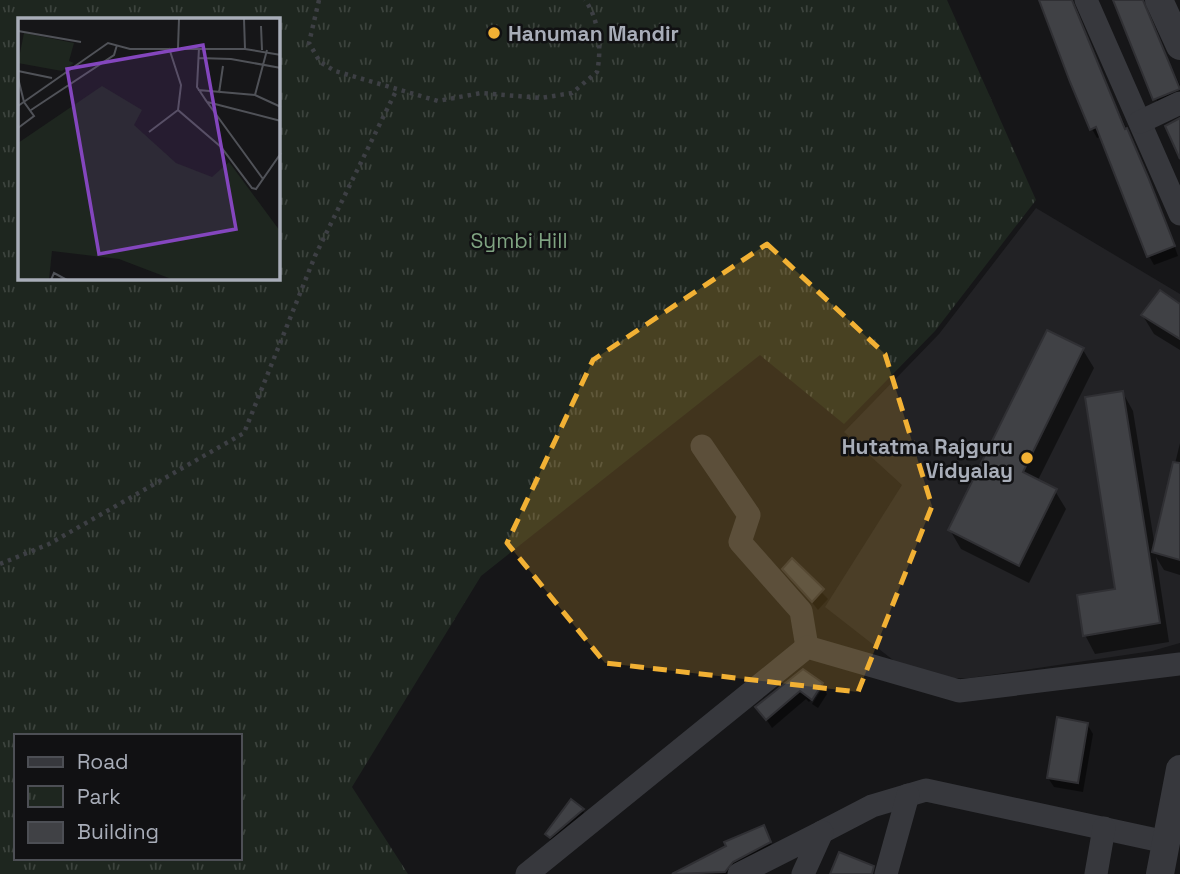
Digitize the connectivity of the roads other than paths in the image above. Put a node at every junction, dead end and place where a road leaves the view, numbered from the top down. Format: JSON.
{"nodes":[{"id":1,"x":1086,"y":0,"type":"edge"},
{"id":2,"x":1159,"y":0,"type":"edge"},
{"id":3,"x":1180,"y":46,"type":"edge"},
{"id":4,"x":1180,"y":103,"type":"edge"},
{"id":5,"x":1140,"y":122,"type":"junction"},
{"id":6,"x":1180,"y":214,"type":"edge"},
{"id":7,"x":702,"y":446,"type":"dead end"},
{"id":8,"x":807,"y":647,"type":"junction"},
{"id":9,"x":1180,"y":664,"type":"edge"},
{"id":10,"x":1180,"y":769,"type":"edge"},
{"id":11,"x":908,"y":795,"type":"junction"},
{"id":12,"x":1104,"y":828,"type":"junction"},
{"id":13,"x":822,"y":832,"type":"junction"},
{"id":14,"x":1166,"y":842,"type":"junction"},
{"id":15,"x":527,"y":874,"type":"edge"},
{"id":16,"x":739,"y":874,"type":"edge"},
{"id":17,"x":803,"y":874,"type":"edge"},
{"id":18,"x":886,"y":874,"type":"edge"},
{"id":19,"x":1096,"y":874,"type":"edge"},
{"id":20,"x":1160,"y":874,"type":"edge"}],
"edges":[{"from":1,"to":5,"type":"street"},
{"from":2,"to":3,"type":"street"},
{"from":4,"to":5,"type":"street"},
{"from":5,"to":6,"type":"street"},
{"from":7,"to":8,"type":"street"},
{"from":8,"to":9,"type":"street"},
{"from":8,"to":15,"type":"street"},
{"from":10,"to":14,"type":"street"},
{"from":11,"to":12,"type":"street"},
{"from":11,"to":13,"type":"street"},
{"from":11,"to":18,"type":"street"},
{"from":12,"to":14,"type":"street"},
{"from":12,"to":19,"type":"street"},
{"from":13,"to":16,"type":"street"},
{"from":13,"to":17,"type":"street"},
{"from":14,"to":20,"type":"street"}]}
